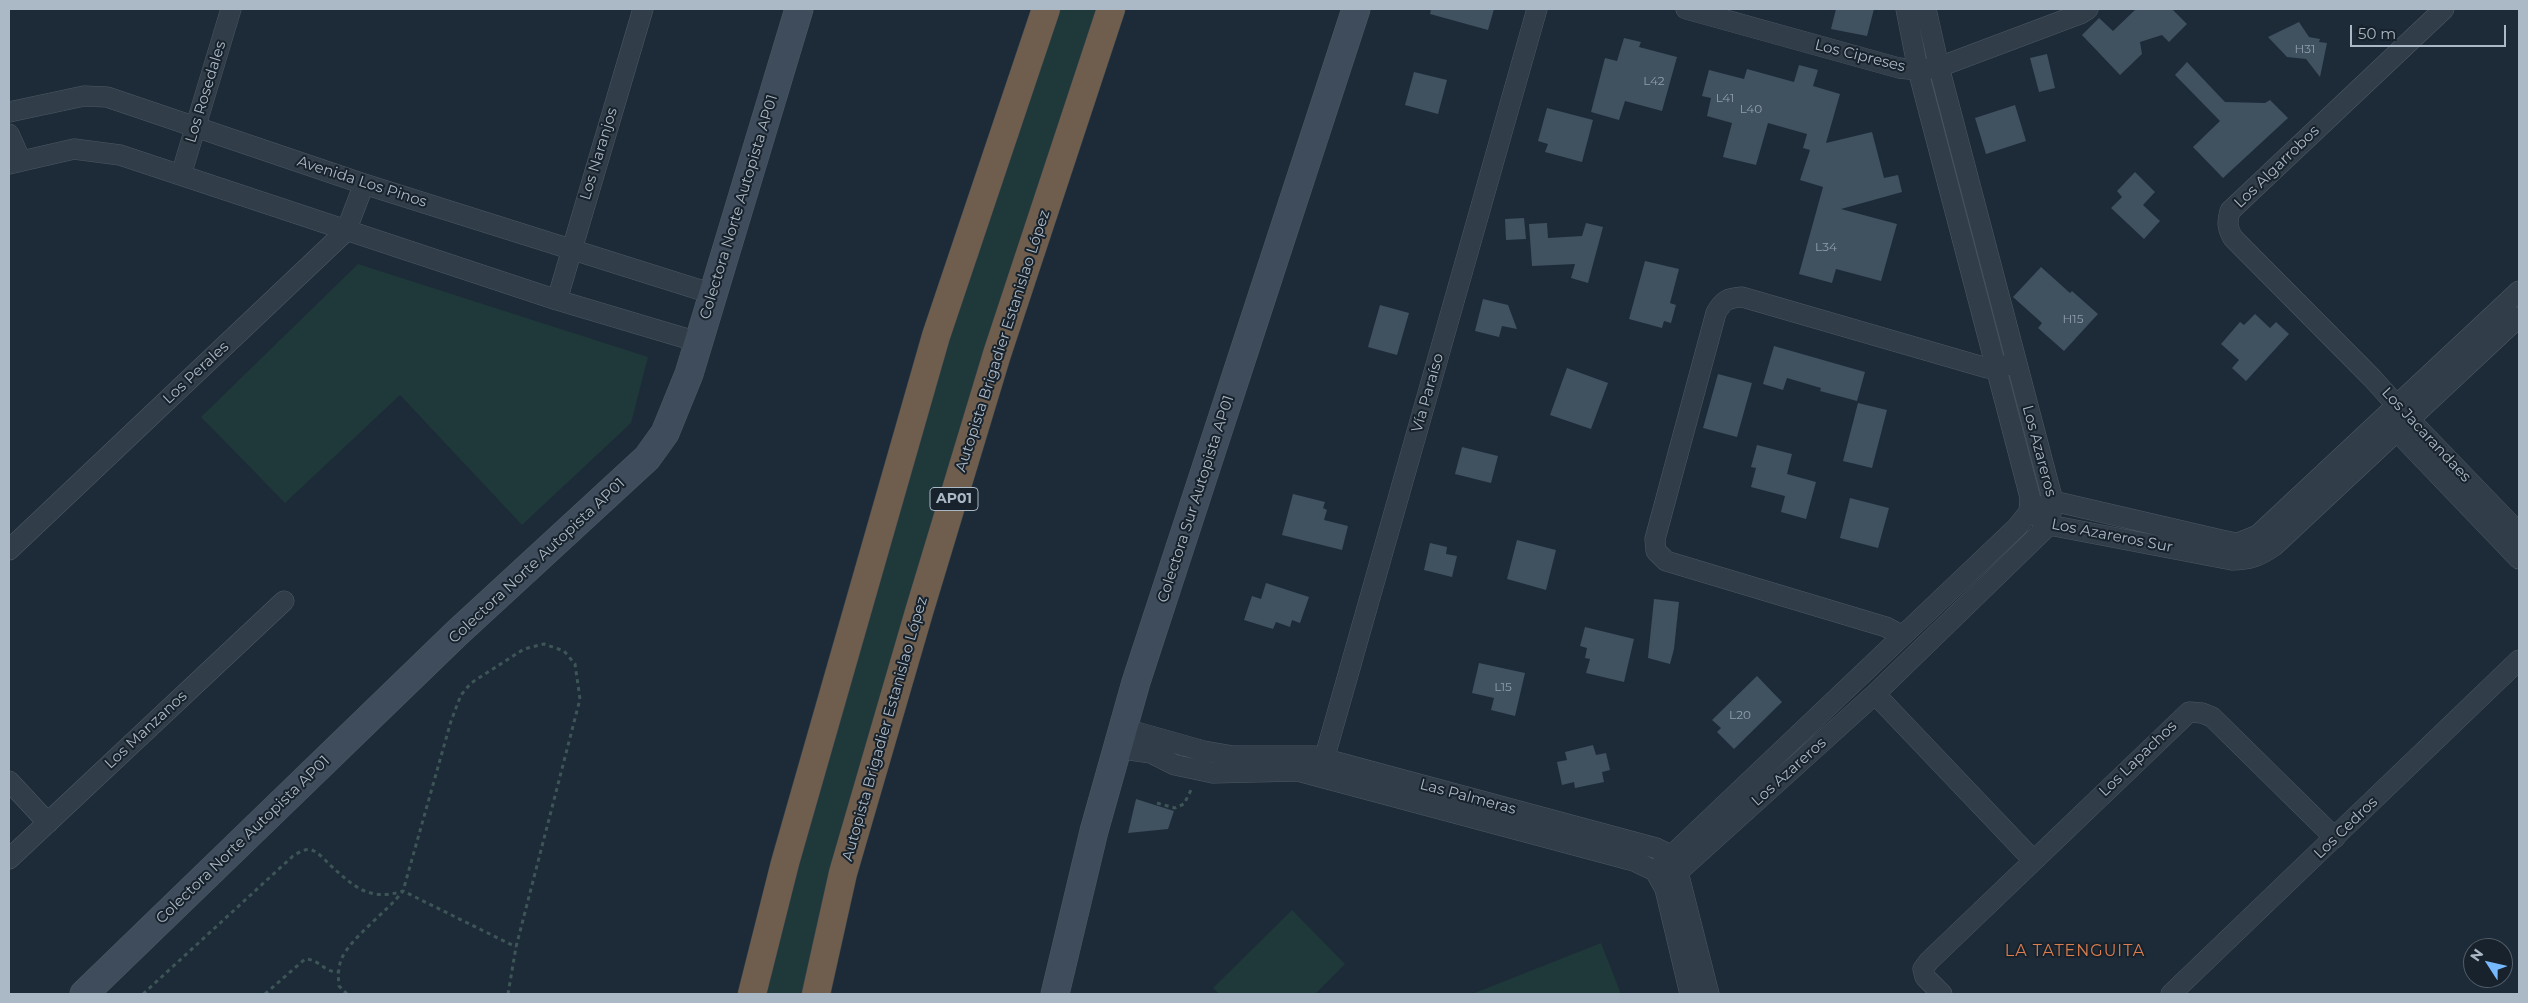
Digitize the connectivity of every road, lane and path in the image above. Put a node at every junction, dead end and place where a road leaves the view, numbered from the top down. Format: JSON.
{"nodes":[{"id":1,"x":231,"y":9,"type":"edge"},
{"id":2,"x":643,"y":9,"type":"edge"},
{"id":3,"x":799,"y":9,"type":"edge"},
{"id":4,"x":1046,"y":9,"type":"edge"},
{"id":5,"x":1111,"y":9,"type":"edge"},
{"id":6,"x":1356,"y":9,"type":"edge"},
{"id":7,"x":1537,"y":9,"type":"edge"},
{"id":8,"x":1686,"y":9,"type":"edge"},
{"id":9,"x":1906,"y":9,"type":"edge"},
{"id":10,"x":1926,"y":9,"type":"edge"},
{"id":11,"x":2088,"y":9,"type":"edge"},
{"id":12,"x":2444,"y":9,"type":"edge"},
{"id":13,"x":1939,"y":67,"type":"junction"},
{"id":14,"x":1918,"y":70,"type":"junction"},
{"id":15,"x":9,"y":112,"type":"edge"},
{"id":16,"x":195,"y":126,"type":"junction"},
{"id":17,"x":9,"y":134,"type":"edge"},
{"id":18,"x":15,"y":163,"type":"edge"},
{"id":19,"x":181,"y":175,"type":"junction"},
{"id":20,"x":364,"y":184,"type":"junction"},
{"id":21,"x":346,"y":231,"type":"junction"},
{"id":22,"x":571,"y":250,"type":"junction"},
{"id":23,"x":2519,"y":290,"type":"edge"},
{"id":24,"x":713,"y":294,"type":"junction"},
{"id":25,"x":557,"y":300,"type":"junction"},
{"id":26,"x":2519,"y":317,"type":"edge"},
{"id":27,"x":698,"y":342,"type":"junction"},
{"id":28,"x":2007,"y":365,"type":"junction"},
{"id":29,"x":2372,"y":378,"type":"joint"},
{"id":30,"x":2396,"y":418,"type":"junction"},
{"id":31,"x":2053,"y":501,"type":"junction"},
{"id":32,"x":2029,"y":512,"type":"junction"},
{"id":33,"x":2050,"y":525,"type":"junction"},
{"id":34,"x":2519,"y":533,"type":"edge"},
{"id":35,"x":9,"y":550,"type":"edge"},
{"id":36,"x":2519,"y":559,"type":"edge"},
{"id":37,"x":284,"y":601,"type":"dead end"},
{"id":38,"x":1901,"y":635,"type":"junction"},
{"id":39,"x":2519,"y":660,"type":"edge"},
{"id":40,"x":1842,"y":691,"type":"junction"},
{"id":41,"x":1875,"y":694,"type":"junction"},
{"id":42,"x":1858,"y":709,"type":"junction"},
{"id":43,"x":1119,"y":738,"type":"junction"},
{"id":44,"x":1322,"y":768,"type":"junction"},
{"id":45,"x":1198,"y":770,"type":"junction"},
{"id":46,"x":9,"y":781,"type":"edge"},
{"id":47,"x":1157,"y":803,"type":"dead end"},
{"id":48,"x":48,"y":823,"type":"junction"},
{"id":49,"x":2335,"y":838,"type":"junction"},
{"id":50,"x":9,"y":859,"type":"edge"},
{"id":51,"x":2033,"y":860,"type":"junction"},
{"id":52,"x":1674,"y":864,"type":"junction"},
{"id":53,"x":1655,"y":871,"type":"junction"},
{"id":54,"x":403,"y":891,"type":"junction"},
{"id":55,"x":516,"y":947,"type":"junction"},
{"id":56,"x":338,"y":972,"type":"junction"},
{"id":57,"x":84,"y":994,"type":"edge"},
{"id":58,"x":143,"y":994,"type":"edge"},
{"id":59,"x":265,"y":994,"type":"edge"},
{"id":60,"x":347,"y":994,"type":"edge"},
{"id":61,"x":508,"y":994,"type":"edge"},
{"id":62,"x":752,"y":994,"type":"edge"},
{"id":63,"x":816,"y":994,"type":"edge"},
{"id":64,"x":1054,"y":994,"type":"edge"},
{"id":65,"x":1690,"y":994,"type":"edge"},
{"id":66,"x":1710,"y":994,"type":"edge"},
{"id":67,"x":1942,"y":994,"type":"edge"},
{"id":68,"x":2171,"y":994,"type":"edge"}],
"edges":[{"from":1,"to":16,"type":"street","name":"Los Rosedales"},
{"from":2,"to":22,"type":"street","name":"Los Naranjos"},
{"from":3,"to":24,"type":"main road","name":"Colectora Norte Autopista AP01"},
{"from":4,"to":62,"type":"highway"},
{"from":5,"to":63,"type":"highway","name":"Autopista Brigadier Estanislao López","number":"AP01"},
{"from":6,"to":43,"type":"main road","name":"Colectora Sur Autopista AP01"},
{"from":7,"to":44,"type":"street","name":"Vía Paraíso"},
{"from":8,"to":14,"type":"street","name":"Los Cipreses"},
{"from":9,"to":14,"type":"street","name":"Los Azareros"},
{"from":10,"to":13,"type":"street","name":"Los Azareros"},
{"from":11,"to":13,"type":"street","name":"Los Cipreses"},
{"from":12,"to":29,"type":"street","name":"Los Algarrobos"},
{"from":13,"to":14,"type":"street","name":"Los Cipreses"},
{"from":13,"to":28,"type":"street","name":"Los Azareros"},
{"from":14,"to":28,"type":"street","name":"Los Azareros"},
{"from":15,"to":16,"type":"street","name":"Avenida Los Pinos"},
{"from":16,"to":19,"type":"street","name":"Los Rosedales"},
{"from":16,"to":20,"type":"street","name":"Avenida Los Pinos"},
{"from":17,"to":18,"type":"street"},
{"from":18,"to":19,"type":"street"},
{"from":19,"to":21,"type":"street"},
{"from":20,"to":21,"type":"street","name":"Los Perales"},
{"from":20,"to":22,"type":"street","name":"Avenida Los Pinos"},
{"from":21,"to":25,"type":"street"},
{"from":21,"to":35,"type":"street","name":"Los Perales"},
{"from":22,"to":24,"type":"street","name":"Avenida Los Pinos"},
{"from":22,"to":25,"type":"street","name":"Los Naranjos"},
{"from":23,"to":30,"type":"street","name":"Los Azareros Sur"},
{"from":24,"to":27,"type":"main road","name":"Colectora Norte Autopista AP01"},
{"from":25,"to":27,"type":"street"},
{"from":26,"to":30,"type":"street","name":"Los Azareros Sur"},
{"from":27,"to":57,"type":"main road","name":"Colectora Norte Autopista AP01"},
{"from":28,"to":31,"type":"street","name":"Los Azareros"},
{"from":28,"to":32,"type":"street","name":"Los Azareros"},
{"from":28,"to":38,"type":"street"},
{"from":29,"to":30,"type":"street","name":"Los Jacarandaes"},
{"from":30,"to":31,"type":"street","name":"Los Azareros Sur"},
{"from":30,"to":33,"type":"street","name":"Los Azareros Sur"},
{"from":30,"to":34,"type":"street","name":"Los Jacarandaes"},
{"from":30,"to":36,"type":"street","name":"Los Jacarandaes"},
{"from":31,"to":32,"type":"street","name":"Los Azareros Sur"},
{"from":31,"to":33,"type":"street","name":"Los Azareros"},
{"from":32,"to":33,"type":"street","name":"Los Azareros Sur"},
{"from":32,"to":38,"type":"street","name":"Los Azareros"},
{"from":33,"to":41,"type":"street","name":"Los Azareros"},
{"from":37,"to":48,"type":"street","name":"Los Manzanos"},
{"from":38,"to":40,"type":"street","name":"Los Azareros"},
{"from":39,"to":49,"type":"street","name":"Los Cedros"},
{"from":40,"to":42,"type":"street"},
{"from":40,"to":52,"type":"street","name":"Los Azareros"},
{"from":41,"to":42,"type":"street","name":"Los Azareros"},
{"from":41,"to":51,"type":"street"},
{"from":42,"to":52,"type":"street","name":"Los Azareros"},
{"from":43,"to":44,"type":"street","name":"Las Palmeras"},
{"from":43,"to":45,"type":"street","name":"Las Palmeras"},
{"from":43,"to":64,"type":"main road","name":"Colectora Sur Autopista AP01"},
{"from":44,"to":45,"type":"street","name":"Las Palmeras"},
{"from":44,"to":52,"type":"street","name":"Las Palmeras"},
{"from":44,"to":53,"type":"street","name":"Las Palmeras"},
{"from":45,"to":47,"type":"path"},
{"from":46,"to":48,"type":"street"},
{"from":48,"to":50,"type":"street","name":"Los Manzanos"},
{"from":49,"to":51,"type":"street","name":"Los Lapachos"},
{"from":49,"to":68,"type":"street","name":"Los Cedros"},
{"from":51,"to":67,"type":"street","name":"Los Lapachos"},
{"from":52,"to":53,"type":"street"},
{"from":52,"to":66,"type":"street"},
{"from":53,"to":65,"type":"street"},
{"from":54,"to":55,"type":"path"},
{"from":54,"to":55,"type":"path"},
{"from":54,"to":56,"type":"path"},
{"from":54,"to":58,"type":"path"},
{"from":55,"to":61,"type":"path"},
{"from":56,"to":59,"type":"path"},
{"from":56,"to":60,"type":"path"}]}
